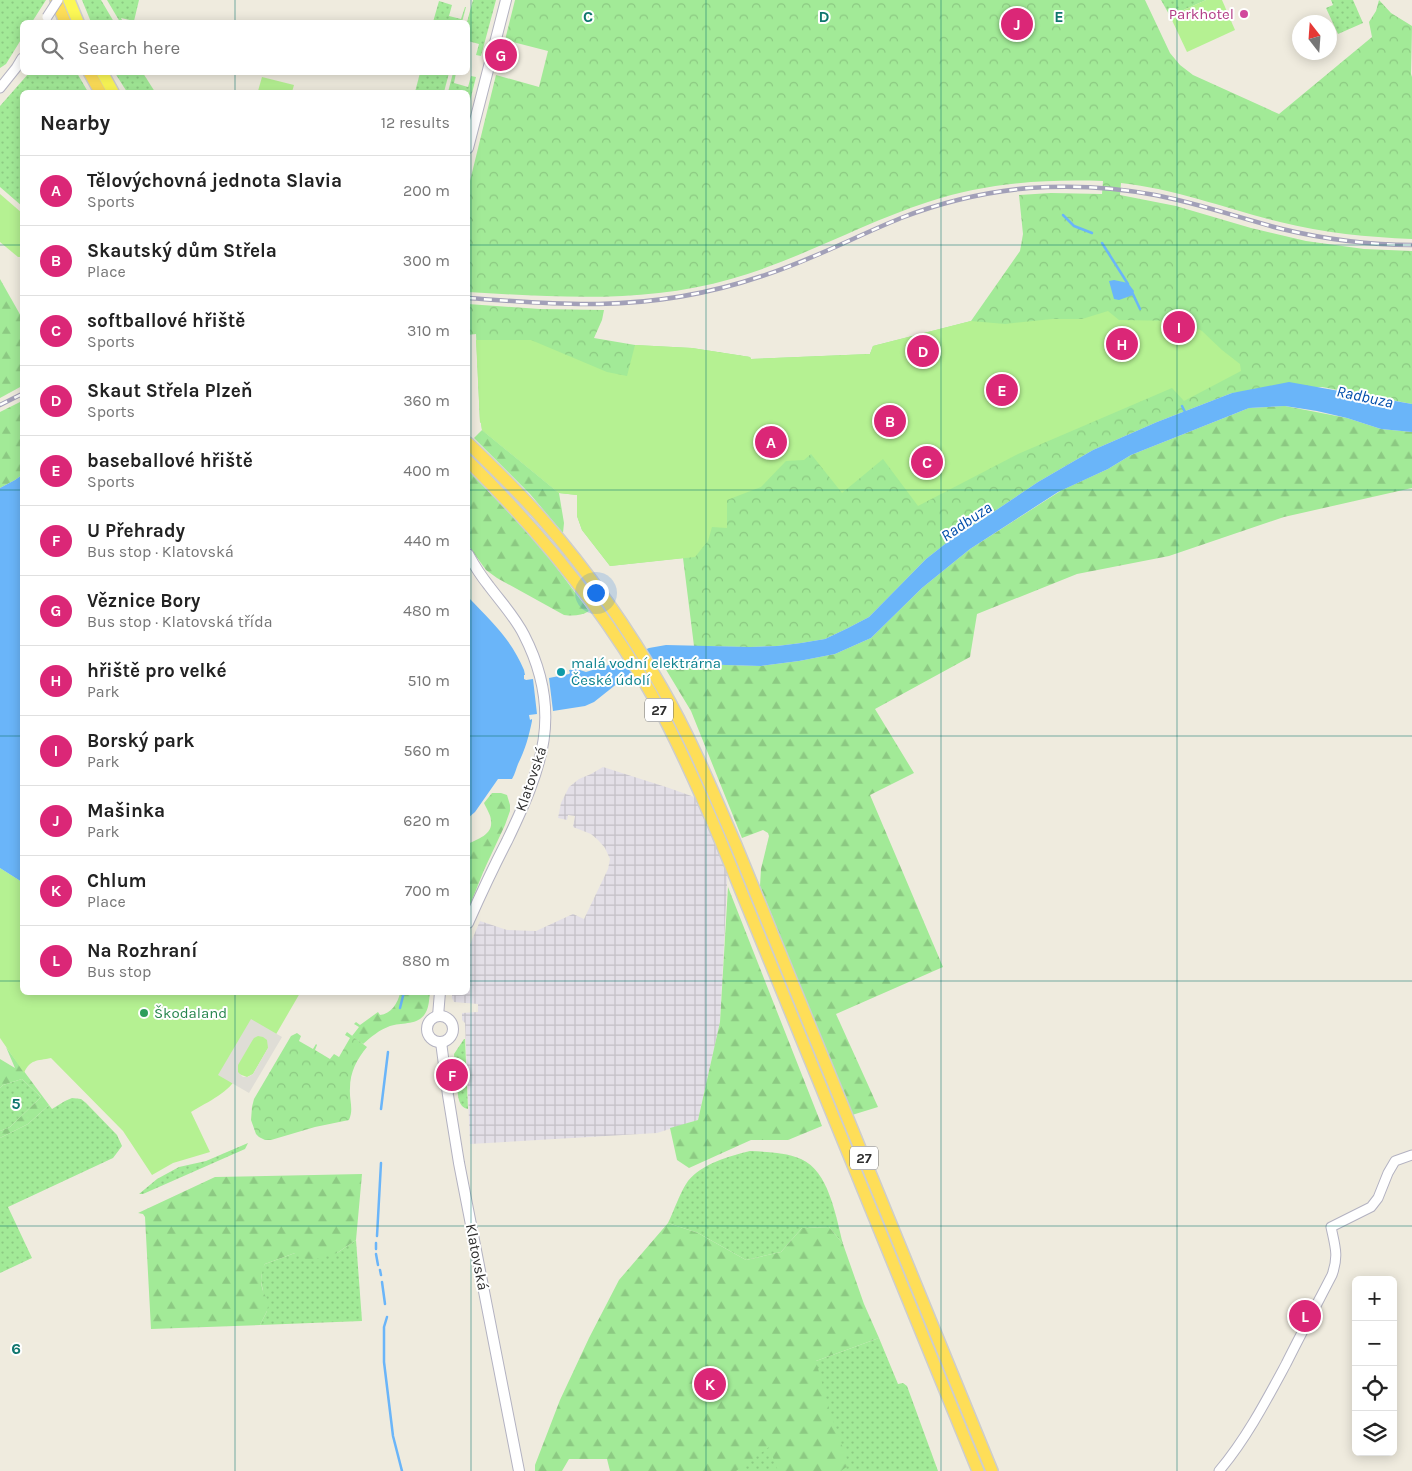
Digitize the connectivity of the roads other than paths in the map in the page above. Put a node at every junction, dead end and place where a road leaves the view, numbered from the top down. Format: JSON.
{"nodes":[{"id":1,"x":57,"y":0,"type":"edge"},
{"id":2,"x":69,"y":0,"type":"edge"},
{"id":3,"x":506,"y":0,"type":"edge"},
{"id":4,"x":46,"y":20,"type":"edge"},
{"id":5,"x":65,"y":20,"type":"edge"},
{"id":6,"x":77,"y":20,"type":"edge"},
{"id":7,"x":20,"y":61,"type":"edge"},
{"id":8,"x":91,"y":75,"type":"edge"},
{"id":9,"x":104,"y":75,"type":"edge"},
{"id":10,"x":0,"y":88,"type":"edge"},
{"id":11,"x":99,"y":90,"type":"edge"},
{"id":12,"x":112,"y":90,"type":"edge"},
{"id":13,"x":470,"y":140,"type":"edge"},
{"id":14,"x":470,"y":445,"type":"edge"},
{"id":15,"x":470,"y":463,"type":"edge"},
{"id":16,"x":470,"y":557,"type":"edge"},
{"id":17,"x":470,"y":919,"type":"edge"},
{"id":18,"x":440,"y":995,"type":"edge"},
{"id":19,"x":438,"y":1016,"type":"junction"},
{"id":20,"x":441,"y":1042,"type":"junction"},
{"id":21,"x":1412,"y":1156,"type":"edge"},
{"id":22,"x":519,"y":1471,"type":"edge"},
{"id":23,"x":978,"y":1471,"type":"edge"},
{"id":24,"x":992,"y":1471,"type":"edge"},
{"id":25,"x":1219,"y":1471,"type":"edge"}],
"edges":[{"from":1,"to":4,"type":"street","bridge":true},
{"from":1,"to":5,"type":"highway"},
{"from":2,"to":6,"type":"main road"},
{"from":3,"to":13,"type":"main road"},
{"from":7,"to":10,"type":"street"},
{"from":8,"to":11,"type":"highway"},
{"from":9,"to":12,"type":"main road"},
{"from":14,"to":24,"type":"highway","number":"27"},
{"from":15,"to":23,"type":"highway","number":"27"},
{"from":16,"to":17,"type":"main road","name":"Klatovská"},
{"from":18,"to":19,"type":"main road"},
{"from":19,"to":20,"type":"main road"},
{"from":19,"to":20,"type":"main road"},
{"from":20,"to":22,"type":"main road","name":"Klatovská"},
{"from":21,"to":25,"type":"street"}]}
